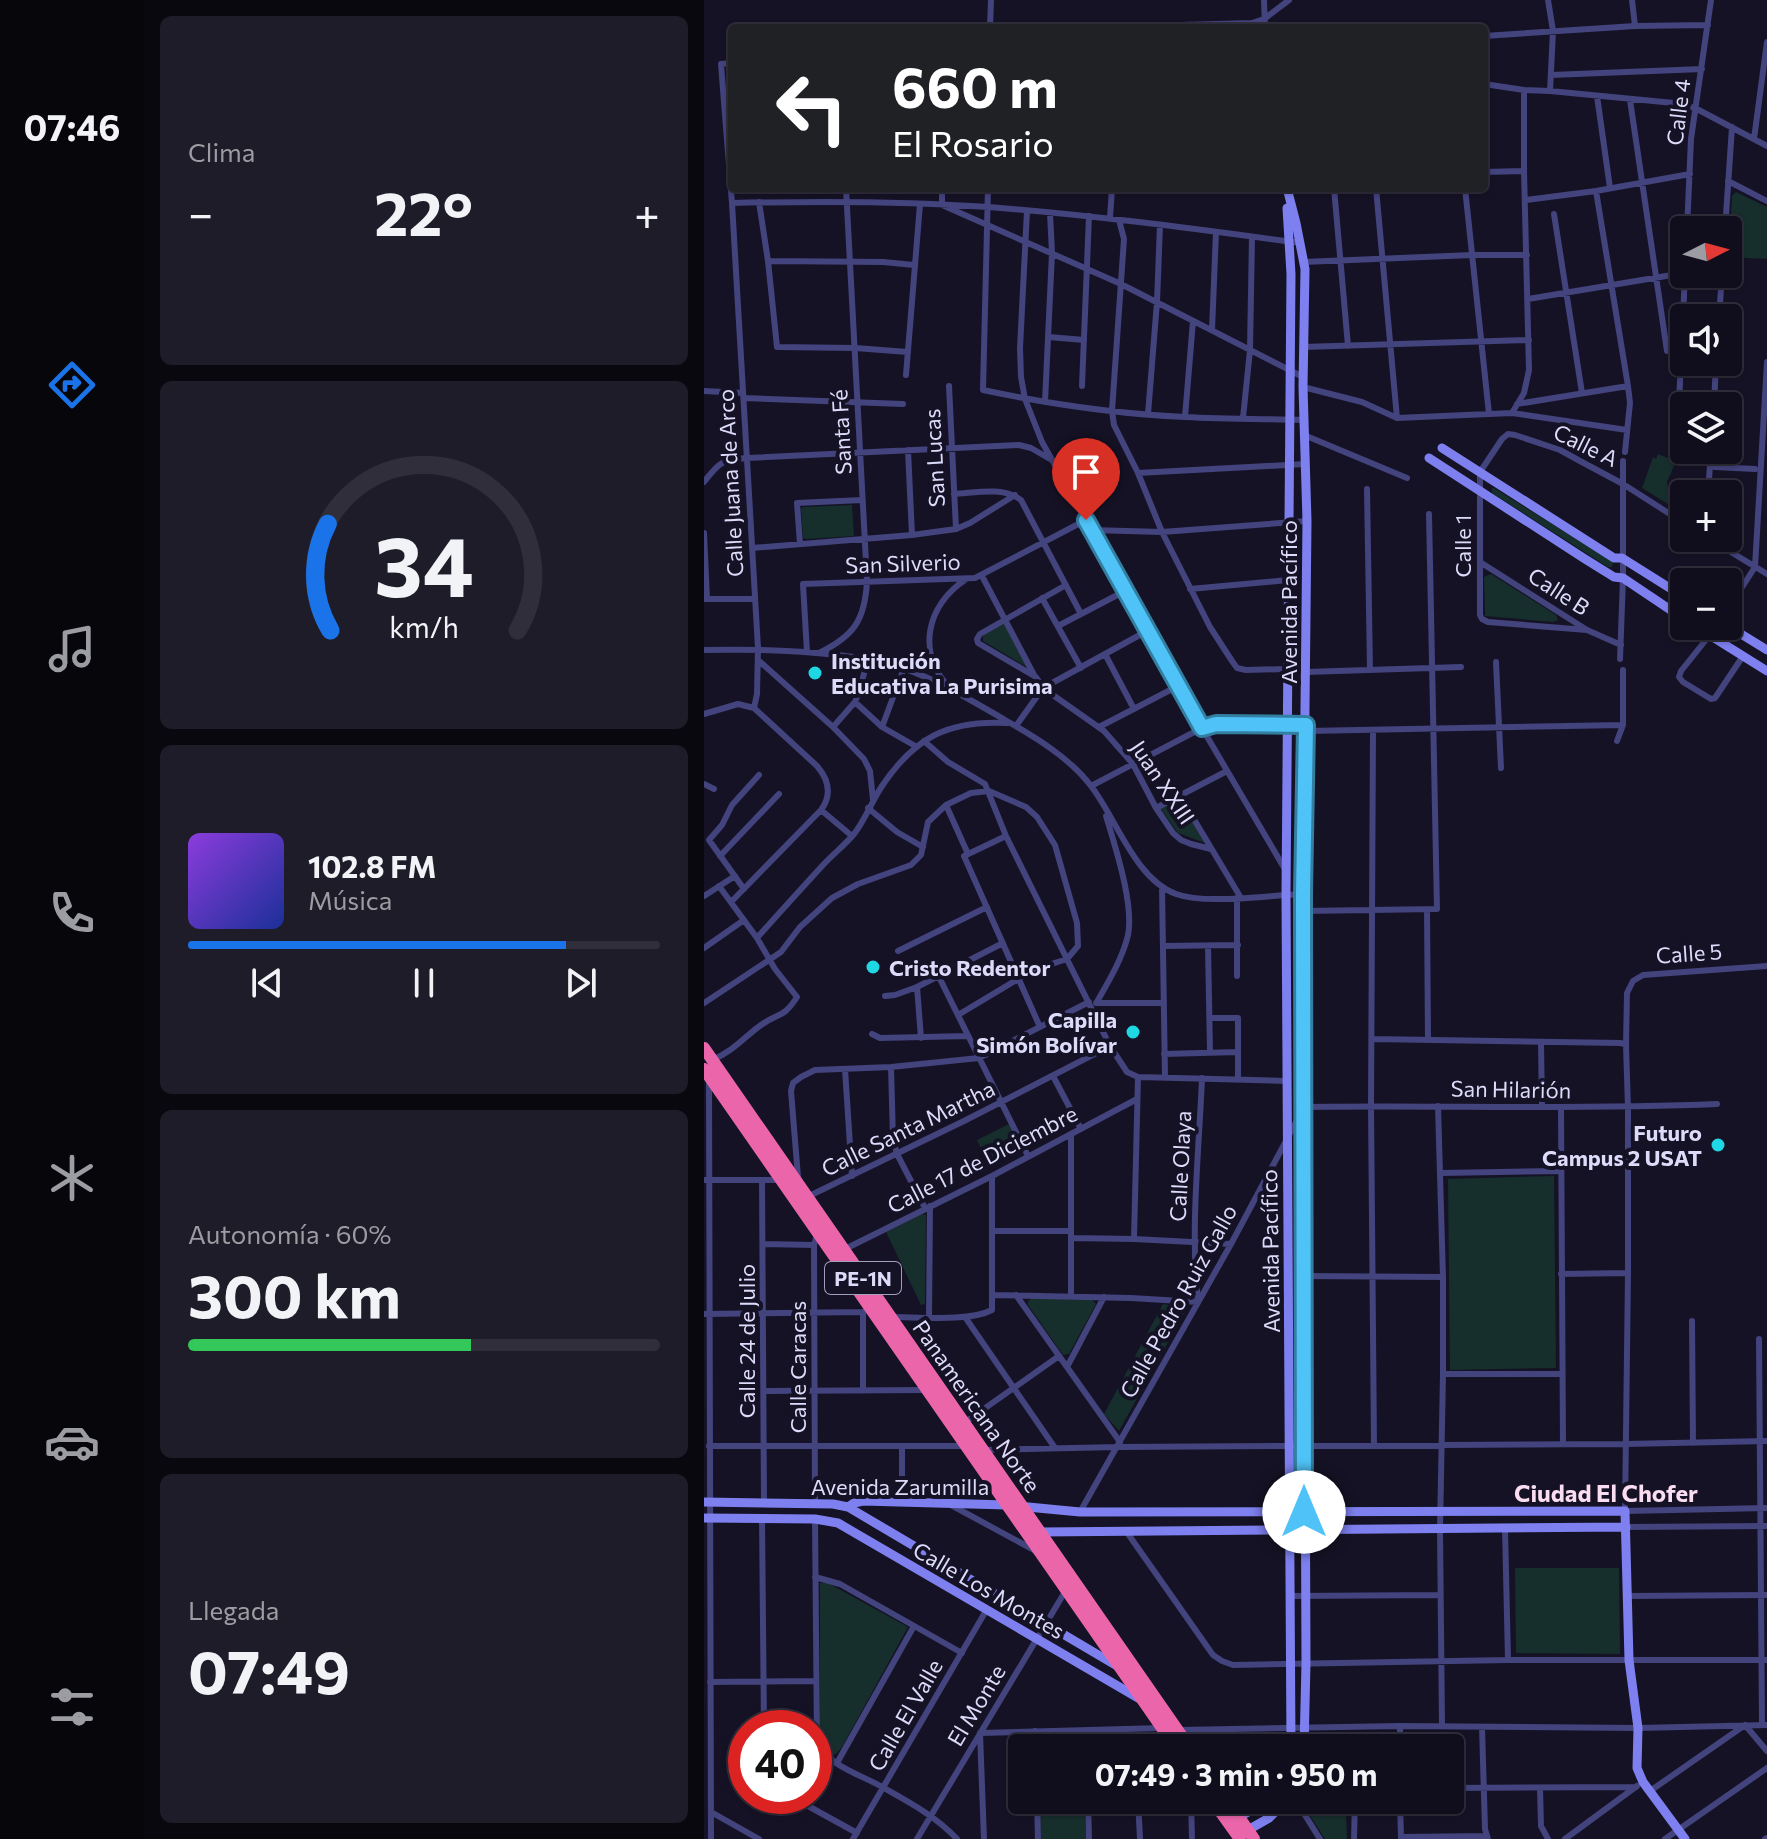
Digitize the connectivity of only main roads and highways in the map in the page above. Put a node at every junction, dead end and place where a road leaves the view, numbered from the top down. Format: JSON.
{"nodes":[{"id":1,"x":704,"y":1048,"type":"edge"},
{"id":2,"x":707,"y":1071,"type":"edge"},
{"id":3,"x":1166,"y":1734,"type":"edge"},
{"id":4,"x":1180,"y":1734,"type":"edge"},
{"id":5,"x":1226,"y":1814,"type":"edge"},
{"id":6,"x":1238,"y":1814,"type":"edge"},
{"id":7,"x":1247,"y":1836,"type":"edge"}],
"edges":[{"from":1,"to":2,"type":"highway","name":"Panamericana Norte","number":"PE-1N"},
{"from":2,"to":3,"type":"highway","name":"Panamericana Norte","number":"PE-1N"},
{"from":2,"to":4,"type":"highway","name":"Panamericana Norte","number":"PE-1N"},
{"from":5,"to":7,"type":"highway"},
{"from":6,"to":7,"type":"highway"}]}
